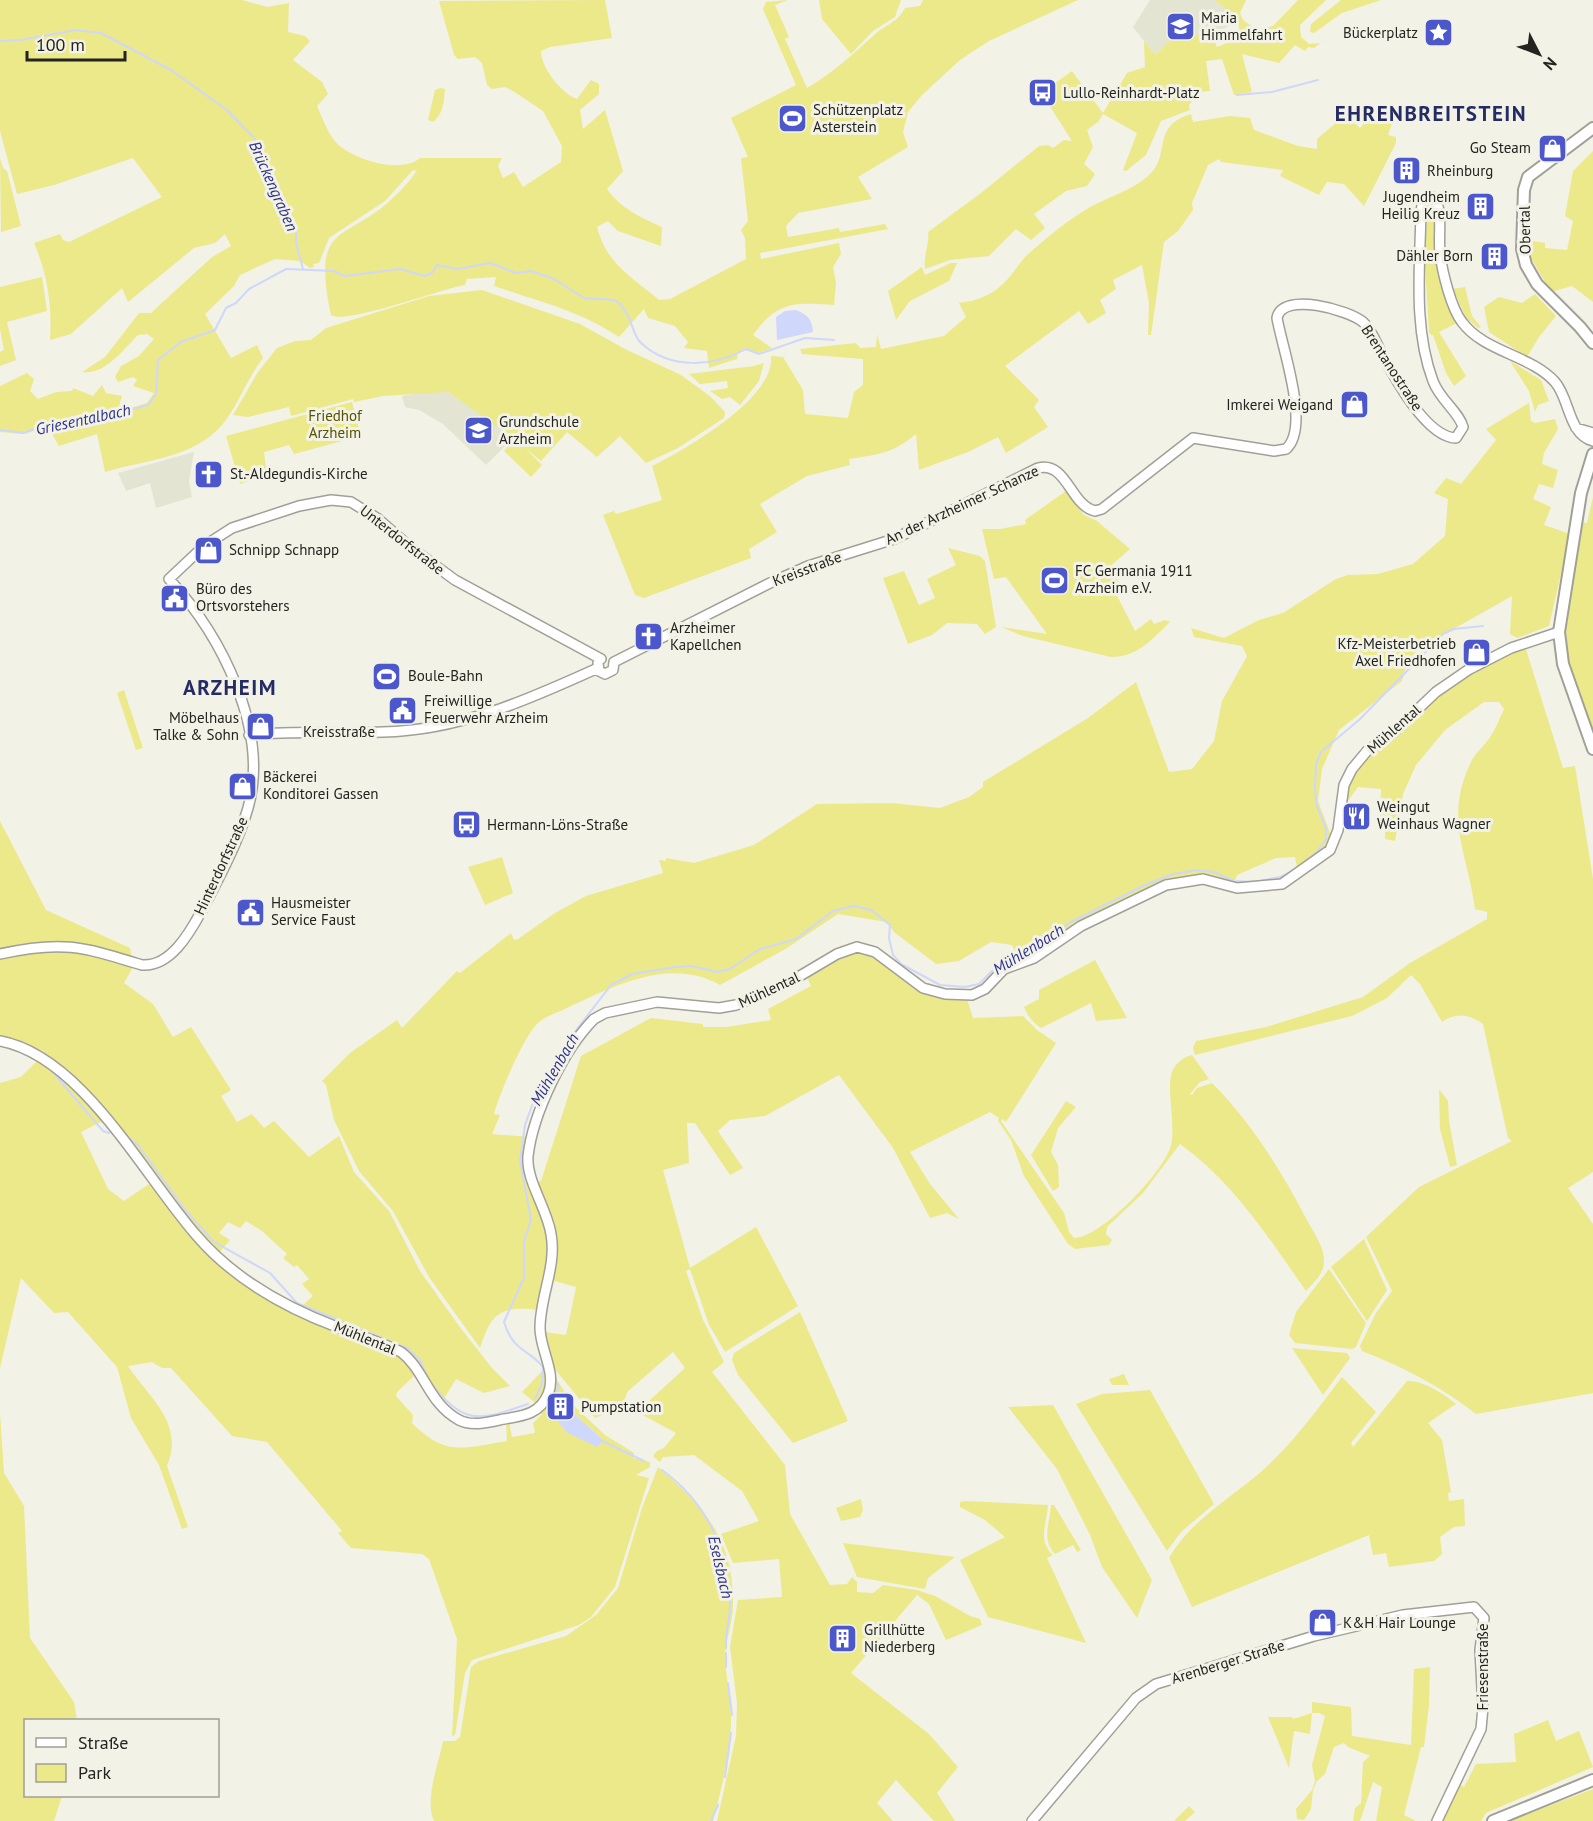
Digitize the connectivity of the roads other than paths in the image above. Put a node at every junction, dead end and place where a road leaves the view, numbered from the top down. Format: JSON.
{"nodes":[{"id":1,"x":1593,"y":128,"type":"edge"},
{"id":2,"x":1593,"y":344,"type":"edge"},
{"id":3,"x":1576,"y":428,"type":"junction"},
{"id":4,"x":1593,"y":433,"type":"edge"},
{"id":5,"x":1593,"y":441,"type":"edge"},
{"id":6,"x":1593,"y":454,"type":"edge"},
{"id":7,"x":1051,"y":468,"type":"joint"},
{"id":8,"x":873,"y":546,"type":"joint"},
{"id":9,"x":169,"y":579,"type":"joint"},
{"id":10,"x":1559,"y":632,"type":"junction"},
{"id":11,"x":614,"y":662,"type":"junction"},
{"id":12,"x":600,"y":663,"type":"junction"},
{"id":13,"x":249,"y":735,"type":"junction"},
{"id":14,"x":1593,"y":749,"type":"edge"},
{"id":15,"x":0,"y":954,"type":"edge"},
{"id":16,"x":0,"y":1041,"type":"edge"},
{"id":17,"x":1481,"y":1611,"type":"joint"},
{"id":18,"x":1593,"y":1780,"type":"edge"},
{"id":19,"x":1032,"y":1821,"type":"edge"},
{"id":20,"x":1437,"y":1821,"type":"edge"},
{"id":21,"x":1493,"y":1821,"type":"edge"}],
"edges":[{"from":1,"to":2,"type":"main road","name":"Obertal"},
{"from":3,"to":4,"type":"street"},
{"from":3,"to":5,"type":"street"},
{"from":3,"to":7,"type":"street","name":"Brentanostraße"},
{"from":6,"to":10,"type":"main road"},
{"from":7,"to":8,"type":"street","name":"An der Arzheimer Schanze"},
{"from":8,"to":11,"type":"street","name":"Kreisstraße"},
{"from":9,"to":12,"type":"street","name":"Unterdorfstraße"},
{"from":9,"to":13,"type":"street","name":"Hinterdorfstraße"},
{"from":10,"to":14,"type":"main road"},
{"from":10,"to":16,"type":"street","name":"Mühlental"},
{"from":11,"to":12,"type":"street"},
{"from":11,"to":12,"type":"street","name":"Kreisstraße"},
{"from":12,"to":13,"type":"street","name":"Kreisstraße"},
{"from":13,"to":15,"type":"street","name":"Hinterdorfstraße"},
{"from":17,"to":19,"type":"street","name":"Arenberger Straße"},
{"from":17,"to":20,"type":"street","name":"Friesenstraße"},
{"from":18,"to":21,"type":"main road"}]}
